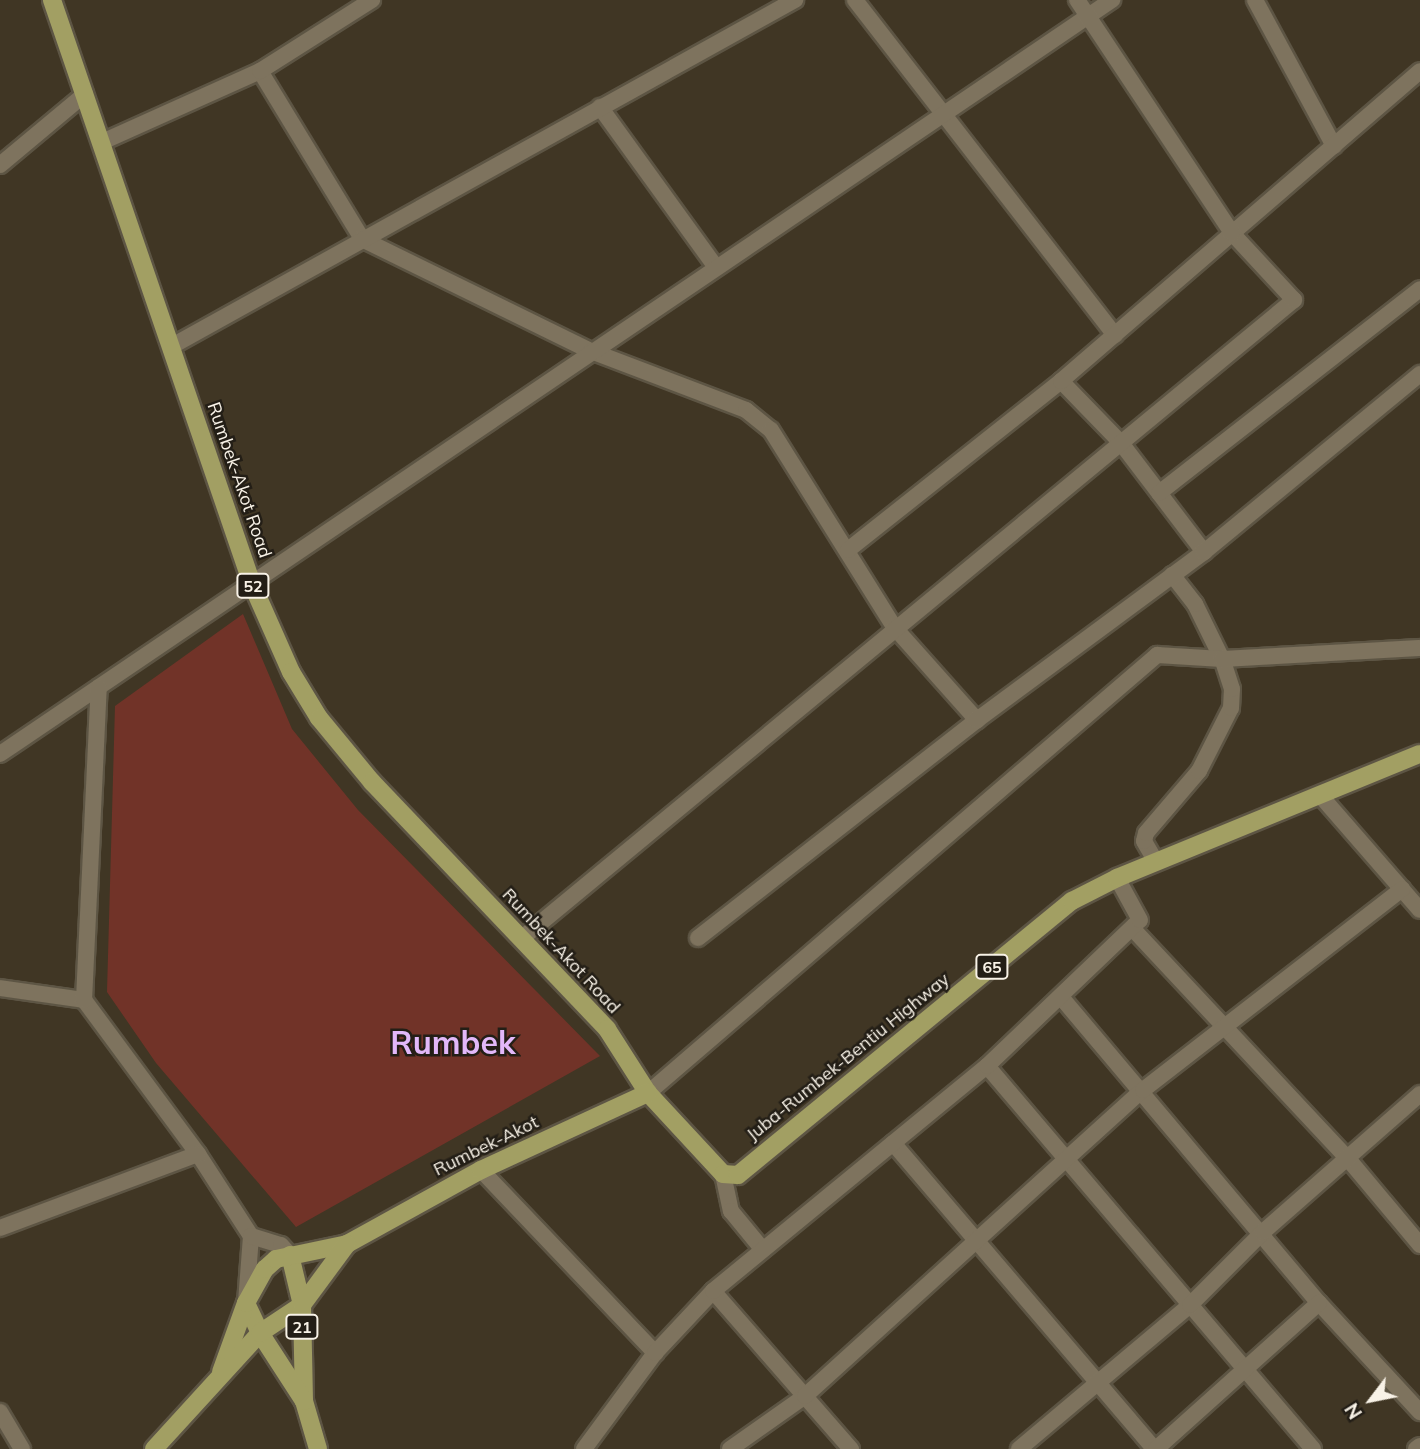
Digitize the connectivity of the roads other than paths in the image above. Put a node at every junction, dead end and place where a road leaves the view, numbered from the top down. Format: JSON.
{"nodes":[{"id":1,"x":52,"y":0,"type":"edge"},
{"id":2,"x":372,"y":0,"type":"edge"},
{"id":3,"x":795,"y":0,"type":"edge"},
{"id":4,"x":855,"y":0,"type":"edge"},
{"id":5,"x":1077,"y":0,"type":"edge"},
{"id":6,"x":1112,"y":0,"type":"edge"},
{"id":7,"x":1255,"y":0,"type":"edge"},
{"id":8,"x":1088,"y":16,"type":"junction"},
{"id":9,"x":260,"y":71,"type":"junction"},
{"id":10,"x":1420,"y":71,"type":"edge"},
{"id":11,"x":85,"y":94,"type":"junction"},
{"id":12,"x":600,"y":107,"type":"junction"},
{"id":13,"x":941,"y":115,"type":"junction"},
{"id":14,"x":102,"y":142,"type":"junction"},
{"id":15,"x":1334,"y":146,"type":"junction"},
{"id":16,"x":0,"y":165,"type":"edge"},
{"id":17,"x":1232,"y":233,"type":"junction"},
{"id":18,"x":362,"y":239,"type":"junction"},
{"id":19,"x":715,"y":266,"type":"junction"},
{"id":20,"x":1420,"y":289,"type":"edge"},
{"id":21,"x":1115,"y":335,"type":"junction"},
{"id":22,"x":172,"y":346,"type":"junction"},
{"id":23,"x":591,"y":351,"type":"junction"},
{"id":24,"x":1420,"y":374,"type":"edge"},
{"id":25,"x":1061,"y":381,"type":"junction"},
{"id":26,"x":1121,"y":443,"type":"junction"},
{"id":27,"x":1159,"y":493,"type":"junction"},
{"id":28,"x":848,"y":550,"type":"junction"},
{"id":29,"x":1204,"y":552,"type":"junction"},
{"id":30,"x":1172,"y":575,"type":"junction"},
{"id":31,"x":252,"y":584,"type":"junction"},
{"id":32,"x":894,"y":627,"type":"junction"},
{"id":33,"x":1420,"y":648,"type":"edge"},
{"id":34,"x":1222,"y":659,"type":"junction"},
{"id":35,"x":99,"y":687,"type":"junction"},
{"id":36,"x":977,"y":720,"type":"junction"},
{"id":37,"x":0,"y":754,"type":"edge"},
{"id":38,"x":1420,"y":754,"type":"edge"},
{"id":39,"x":1320,"y":795,"type":"junction"},
{"id":40,"x":1156,"y":862,"type":"junction"},
{"id":41,"x":1116,"y":878,"type":"junction"},
{"id":42,"x":1402,"y":889,"type":"junction"},
{"id":43,"x":1420,"y":910,"type":"edge"},
{"id":44,"x":1132,"y":928,"type":"junction"},
{"id":45,"x":698,"y":938,"type":"dead end"},
{"id":46,"x":521,"y":939,"type":"junction"},
{"id":47,"x":0,"y":988,"type":"edge"},
{"id":48,"x":1061,"y":997,"type":"junction"},
{"id":49,"x":84,"y":1000,"type":"junction"},
{"id":50,"x":1222,"y":1026,"type":"junction"},
{"id":51,"x":987,"y":1066,"type":"junction"},
{"id":52,"x":1143,"y":1090,"type":"junction"},
{"id":53,"x":648,"y":1093,"type":"junction"},
{"id":54,"x":1420,"y":1094,"type":"edge"},
{"id":55,"x":893,"y":1143,"type":"junction"},
{"id":56,"x":198,"y":1154,"type":"junction"},
{"id":57,"x":1349,"y":1160,"type":"junction"},
{"id":58,"x":1067,"y":1161,"type":"junction"},
{"id":59,"x":481,"y":1170,"type":"junction"},
{"id":60,"x":723,"y":1174,"type":"junction"},
{"id":61,"x":0,"y":1228,"type":"edge"},
{"id":62,"x":1263,"y":1232,"type":"junction"},
{"id":63,"x":251,"y":1236,"type":"junction"},
{"id":64,"x":978,"y":1241,"type":"junction"},
{"id":65,"x":347,"y":1244,"type":"junction"},
{"id":66,"x":1420,"y":1245,"type":"edge"},
{"id":67,"x":763,"y":1250,"type":"junction"},
{"id":68,"x":290,"y":1255,"type":"junction"},
{"id":69,"x":713,"y":1291,"type":"junction"},
{"id":70,"x":246,"y":1303,"type":"junction"},
{"id":71,"x":1319,"y":1303,"type":"junction"},
{"id":72,"x":302,"y":1305,"type":"junction"},
{"id":73,"x":1190,"y":1305,"type":"junction"},
{"id":74,"x":260,"y":1333,"type":"junction"},
{"id":75,"x":655,"y":1353,"type":"junction"},
{"id":76,"x":1245,"y":1369,"type":"junction"},
{"id":77,"x":221,"y":1372,"type":"junction"},
{"id":78,"x":1098,"y":1381,"type":"junction"},
{"id":79,"x":806,"y":1396,"type":"junction"},
{"id":80,"x":304,"y":1401,"type":"junction"},
{"id":81,"x":0,"y":1412,"type":"edge"},
{"id":82,"x":1420,"y":1412,"type":"edge"},
{"id":83,"x":22,"y":1449,"type":"edge"},
{"id":84,"x":154,"y":1449,"type":"edge"},
{"id":85,"x":318,"y":1449,"type":"edge"},
{"id":86,"x":584,"y":1449,"type":"edge"},
{"id":87,"x":730,"y":1449,"type":"edge"},
{"id":88,"x":851,"y":1449,"type":"edge"},
{"id":89,"x":1019,"y":1449,"type":"edge"},
{"id":90,"x":1155,"y":1449,"type":"edge"},
{"id":91,"x":1313,"y":1449,"type":"edge"}],
"edges":[{"from":1,"to":11,"type":"main road","name":"Rumbek-Akot Road","number":"52"},
{"from":2,"to":9,"type":"street"},
{"from":3,"to":12,"type":"street"},
{"from":4,"to":13,"type":"street"},
{"from":5,"to":8,"type":"street"},
{"from":6,"to":8,"type":"street"},
{"from":7,"to":15,"type":"street"},
{"from":8,"to":13,"type":"street"},
{"from":8,"to":17,"type":"street"},
{"from":9,"to":14,"type":"street"},
{"from":9,"to":18,"type":"street"},
{"from":10,"to":15,"type":"street"},
{"from":11,"to":14,"type":"main road","name":"Rumbek-Akot Road","number":"52"},
{"from":11,"to":16,"type":"street"},
{"from":12,"to":18,"type":"street"},
{"from":12,"to":19,"type":"street"},
{"from":13,"to":19,"type":"street"},
{"from":13,"to":21,"type":"street"},
{"from":14,"to":22,"type":"main road","name":"Rumbek-Akot Road","number":"52"},
{"from":15,"to":17,"type":"street"},
{"from":17,"to":21,"type":"street"},
{"from":17,"to":26,"type":"street"},
{"from":18,"to":22,"type":"street"},
{"from":18,"to":23,"type":"street"},
{"from":19,"to":23,"type":"street"},
{"from":20,"to":27,"type":"street"},
{"from":21,"to":25,"type":"street"},
{"from":22,"to":31,"type":"main road","name":"Rumbek-Akot Road","number":"52"},
{"from":23,"to":28,"type":"street"},
{"from":23,"to":31,"type":"street"},
{"from":24,"to":29,"type":"street"},
{"from":25,"to":26,"type":"street"},
{"from":25,"to":28,"type":"street"},
{"from":26,"to":27,"type":"street"},
{"from":26,"to":32,"type":"street"},
{"from":27,"to":29,"type":"street"},
{"from":28,"to":32,"type":"street"},
{"from":29,"to":30,"type":"street"},
{"from":30,"to":34,"type":"street"},
{"from":30,"to":36,"type":"street"},
{"from":31,"to":35,"type":"street"},
{"from":31,"to":46,"type":"main road","name":"Rumbek-Akot Road","number":"52"},
{"from":32,"to":36,"type":"street"},
{"from":32,"to":46,"type":"street"},
{"from":33,"to":34,"type":"street"},
{"from":34,"to":40,"type":"street"},
{"from":34,"to":53,"type":"street"},
{"from":35,"to":37,"type":"street"},
{"from":35,"to":49,"type":"street"},
{"from":36,"to":45,"type":"street"},
{"from":38,"to":39,"type":"main road","name":"Juba-Rumbek-Bentiu Highway","number":"65"},
{"from":39,"to":40,"type":"main road","name":"Juba-Rumbek-Bentiu Highway","number":"65"},
{"from":39,"to":42,"type":"street"},
{"from":40,"to":41,"type":"main road","name":"Juba-Rumbek-Bentiu Highway","number":"65"},
{"from":41,"to":44,"type":"street"},
{"from":41,"to":60,"type":"main road","name":"Juba-Rumbek-Bentiu Highway","number":"65"},
{"from":42,"to":43,"type":"street"},
{"from":42,"to":50,"type":"street"},
{"from":44,"to":48,"type":"street"},
{"from":44,"to":50,"type":"street"},
{"from":46,"to":53,"type":"main road","name":"Rumbek-Akot Road","number":"52"},
{"from":47,"to":49,"type":"street"},
{"from":48,"to":51,"type":"street"},
{"from":48,"to":52,"type":"street"},
{"from":49,"to":56,"type":"street"},
{"from":50,"to":52,"type":"street"},
{"from":50,"to":57,"type":"street"},
{"from":51,"to":55,"type":"street"},
{"from":51,"to":58,"type":"street"},
{"from":52,"to":58,"type":"street"},
{"from":52,"to":62,"type":"street"},
{"from":53,"to":59,"type":"main road","name":"Rumbek-Akot"},
{"from":53,"to":60,"type":"main road"},
{"from":54,"to":57,"type":"street"},
{"from":55,"to":64,"type":"street"},
{"from":55,"to":67,"type":"street"},
{"from":56,"to":61,"type":"street"},
{"from":56,"to":63,"type":"street"},
{"from":57,"to":62,"type":"street"},
{"from":57,"to":66,"type":"street"},
{"from":58,"to":64,"type":"street"},
{"from":58,"to":73,"type":"street"},
{"from":59,"to":65,"type":"main road","name":"Rumbek-Akot"},
{"from":59,"to":75,"type":"street"},
{"from":60,"to":67,"type":"street"},
{"from":62,"to":71,"type":"street"},
{"from":62,"to":73,"type":"street"},
{"from":63,"to":68,"type":"street"},
{"from":63,"to":70,"type":"street"},
{"from":64,"to":78,"type":"street"},
{"from":64,"to":79,"type":"street"},
{"from":65,"to":68,"type":"main road","name":"Rumbek-Akot"},
{"from":65,"to":72,"type":"main road","name":"Rumbek-Akot"},
{"from":67,"to":69,"type":"street"},
{"from":68,"to":70,"type":"main road","name":"Rumbek-Akot"},
{"from":68,"to":72,"type":"main road","number":"21"},
{"from":69,"to":75,"type":"street"},
{"from":69,"to":79,"type":"street"},
{"from":70,"to":74,"type":"main road","number":"21"},
{"from":70,"to":77,"type":"main road","name":"Rumbek-Akot"},
{"from":71,"to":76,"type":"street"},
{"from":71,"to":82,"type":"street"},
{"from":72,"to":74,"type":"main road","name":"Rumbek-Akot"},
{"from":72,"to":80,"type":"main road","number":"21"},
{"from":73,"to":76,"type":"street"},
{"from":73,"to":78,"type":"street"},
{"from":74,"to":77,"type":"main road","name":"Rumbek-Akot"},
{"from":74,"to":80,"type":"main road","number":"21"},
{"from":75,"to":86,"type":"street"},
{"from":76,"to":90,"type":"street"},
{"from":76,"to":91,"type":"street"},
{"from":77,"to":84,"type":"main road"},
{"from":78,"to":89,"type":"street"},
{"from":78,"to":90,"type":"street"},
{"from":79,"to":87,"type":"street"},
{"from":79,"to":88,"type":"street"},
{"from":80,"to":85,"type":"main road","number":"21"},
{"from":81,"to":83,"type":"street"}]}
